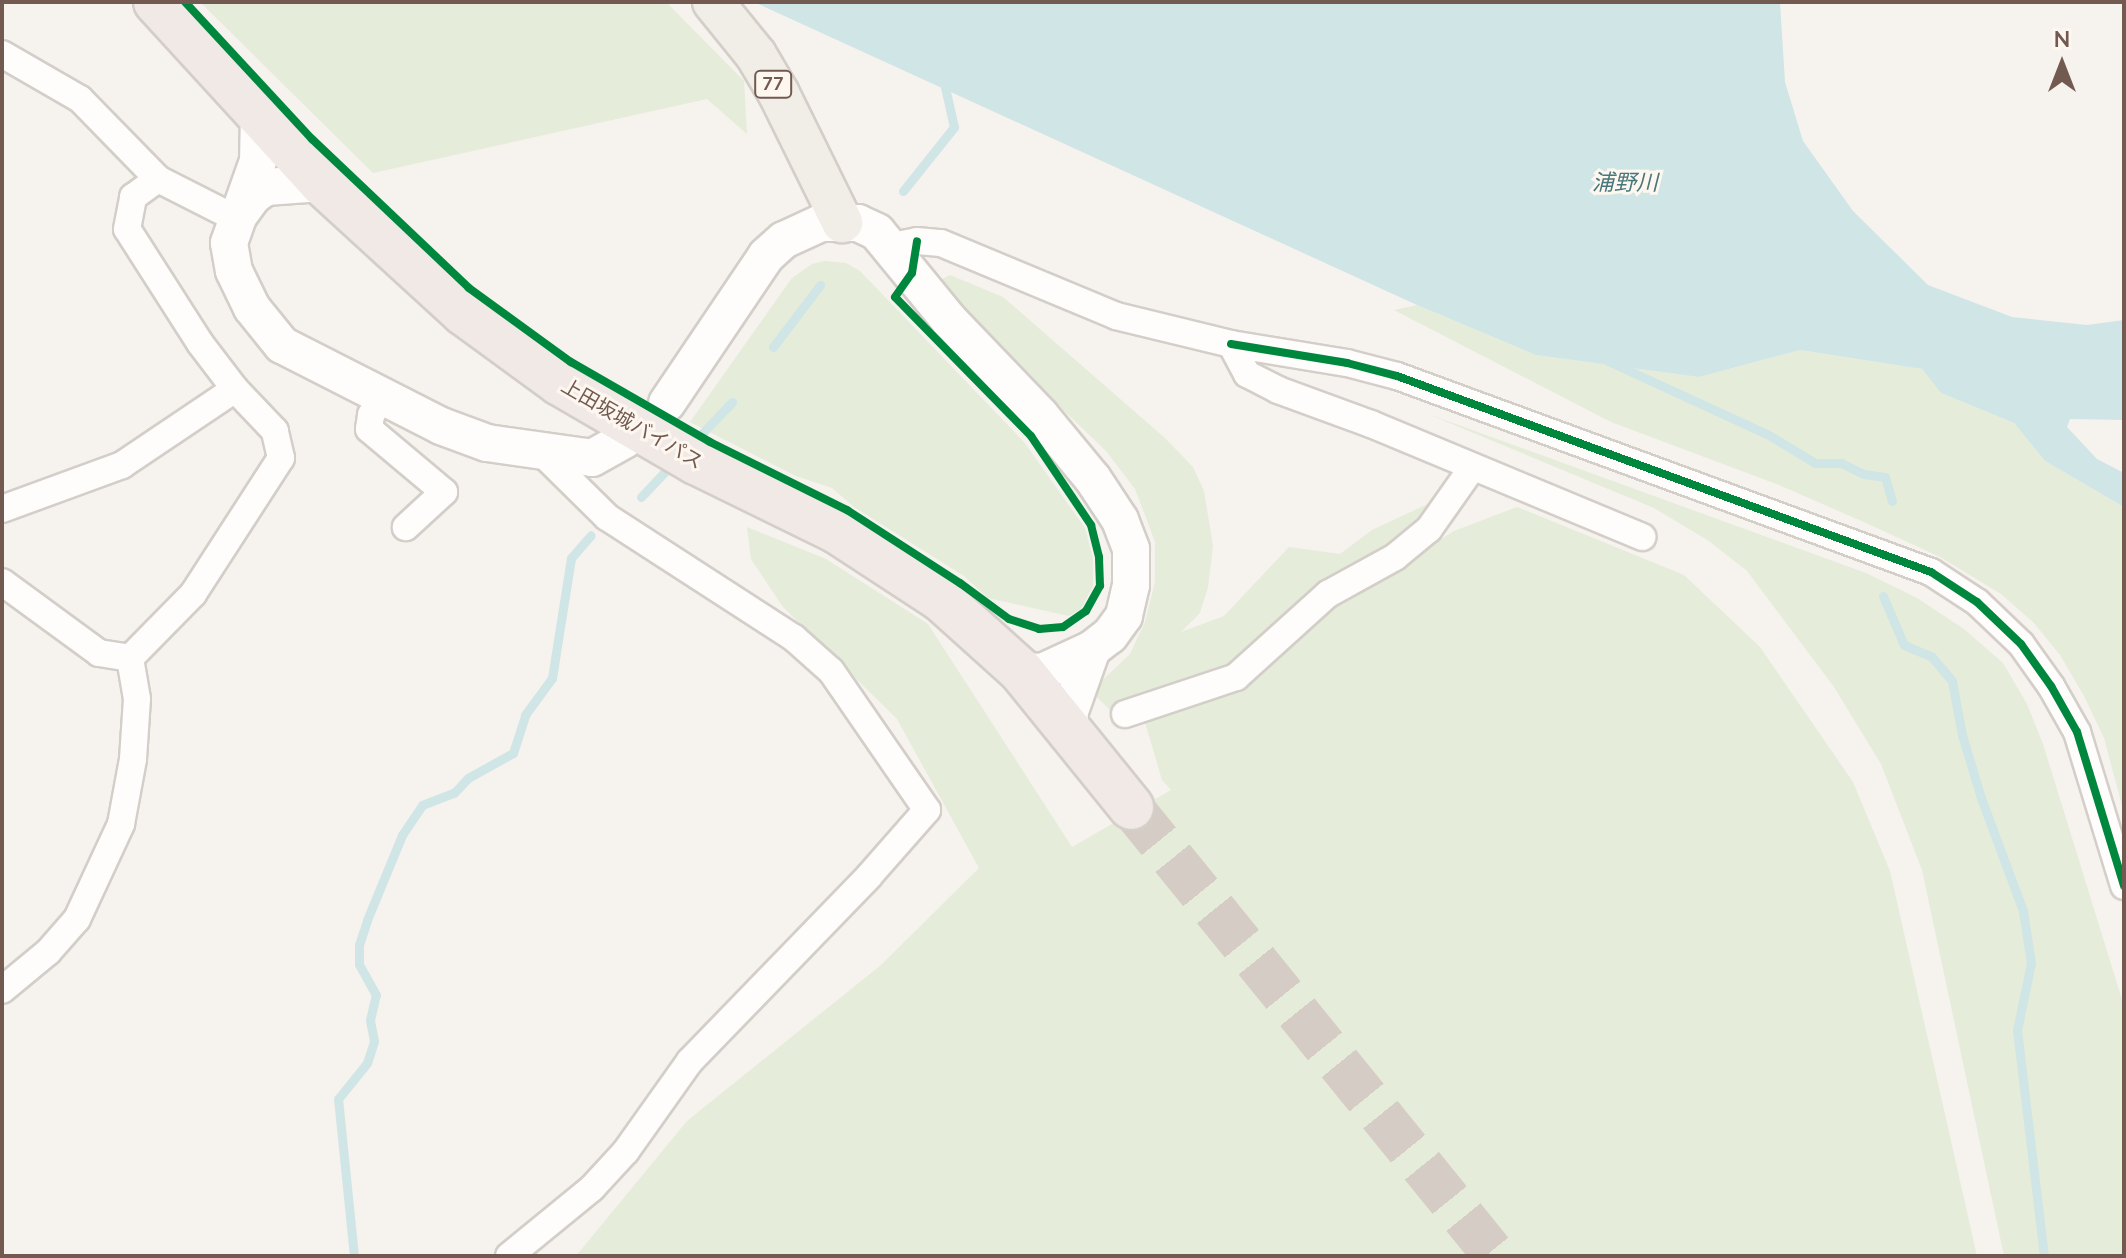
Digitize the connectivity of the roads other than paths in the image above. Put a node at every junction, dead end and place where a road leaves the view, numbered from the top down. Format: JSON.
{"nodes":[{"id":1,"x":156,"y":2,"type":"edge"},
{"id":2,"x":713,"y":2,"type":"edge"},
{"id":3,"x":2,"y":54,"type":"edge"},
{"id":4,"x":259,"y":114,"type":"junction"},
{"id":5,"x":158,"y":179,"type":"junction"},
{"id":6,"x":322,"y":183,"type":"junction"},
{"id":7,"x":237,"y":219,"type":"junction"},
{"id":8,"x":842,"y":222,"type":"junction"},
{"id":9,"x":892,"y":246,"type":"junction"},
{"id":10,"x":1231,"y":344,"type":"junction"},
{"id":11,"x":235,"y":389,"type":"junction"},
{"id":12,"x":383,"y":395,"type":"junction"},
{"id":13,"x":667,"y":403,"type":"dead end"},
{"id":14,"x":624,"y":440,"type":"dead end"},
{"id":15,"x":540,"y":451,"type":"junction"},
{"id":16,"x":1472,"y":468,"type":"junction"},
{"id":17,"x":2,"y":509,"type":"edge"},
{"id":18,"x":406,"y":527,"type":"dead end"},
{"id":19,"x":1642,"y":537,"type":"dead end"},
{"id":20,"x":2,"y":582,"type":"edge"},
{"id":21,"x":1092,"y":649,"type":"junction"},
{"id":22,"x":130,"y":658,"type":"junction"},
{"id":23,"x":1021,"y":671,"type":"junction"},
{"id":24,"x":1125,"y":714,"type":"dead end"},
{"id":25,"x":1072,"y":733,"type":"junction"},
{"id":26,"x":1131,"y":807,"type":"tunnel mouth"},
{"id":27,"x":2124,"y":886,"type":"edge"},
{"id":28,"x":2,"y":990,"type":"edge"},
{"id":29,"x":509,"y":1256,"type":"edge"}],
"edges":[{"from":1,"to":4,"type":"highway","name":"上田坂城バイパス"},
{"from":2,"to":8,"type":"main road","number":"77"},
{"from":3,"to":5,"type":"street"},
{"from":4,"to":6,"type":"highway","name":"上田坂城バイパス"},
{"from":4,"to":7,"type":"street"},
{"from":5,"to":7,"type":"street"},
{"from":5,"to":11,"type":"street"},
{"from":6,"to":7,"type":"street"},
{"from":6,"to":23,"type":"highway","name":"上田坂城バイパス"},
{"from":7,"to":12,"type":"street"},
{"from":8,"to":9,"type":"street"},
{"from":8,"to":13,"type":"street"},
{"from":9,"to":10,"type":"street"},
{"from":9,"to":21,"type":"street"},
{"from":10,"to":16,"type":"street"},
{"from":10,"to":27,"type":"street"},
{"from":11,"to":17,"type":"street"},
{"from":11,"to":22,"type":"street"},
{"from":12,"to":15,"type":"street"},
{"from":12,"to":18,"type":"street"},
{"from":14,"to":15,"type":"street"},
{"from":15,"to":29,"type":"street"},
{"from":16,"to":19,"type":"street"},
{"from":16,"to":24,"type":"street"},
{"from":20,"to":22,"type":"street"},
{"from":21,"to":23,"type":"street"},
{"from":21,"to":25,"type":"street"},
{"from":22,"to":28,"type":"street"},
{"from":23,"to":25,"type":"highway","name":"上田坂城バイパス"},
{"from":25,"to":26,"type":"highway","name":"上田坂城バイパス"}]}
